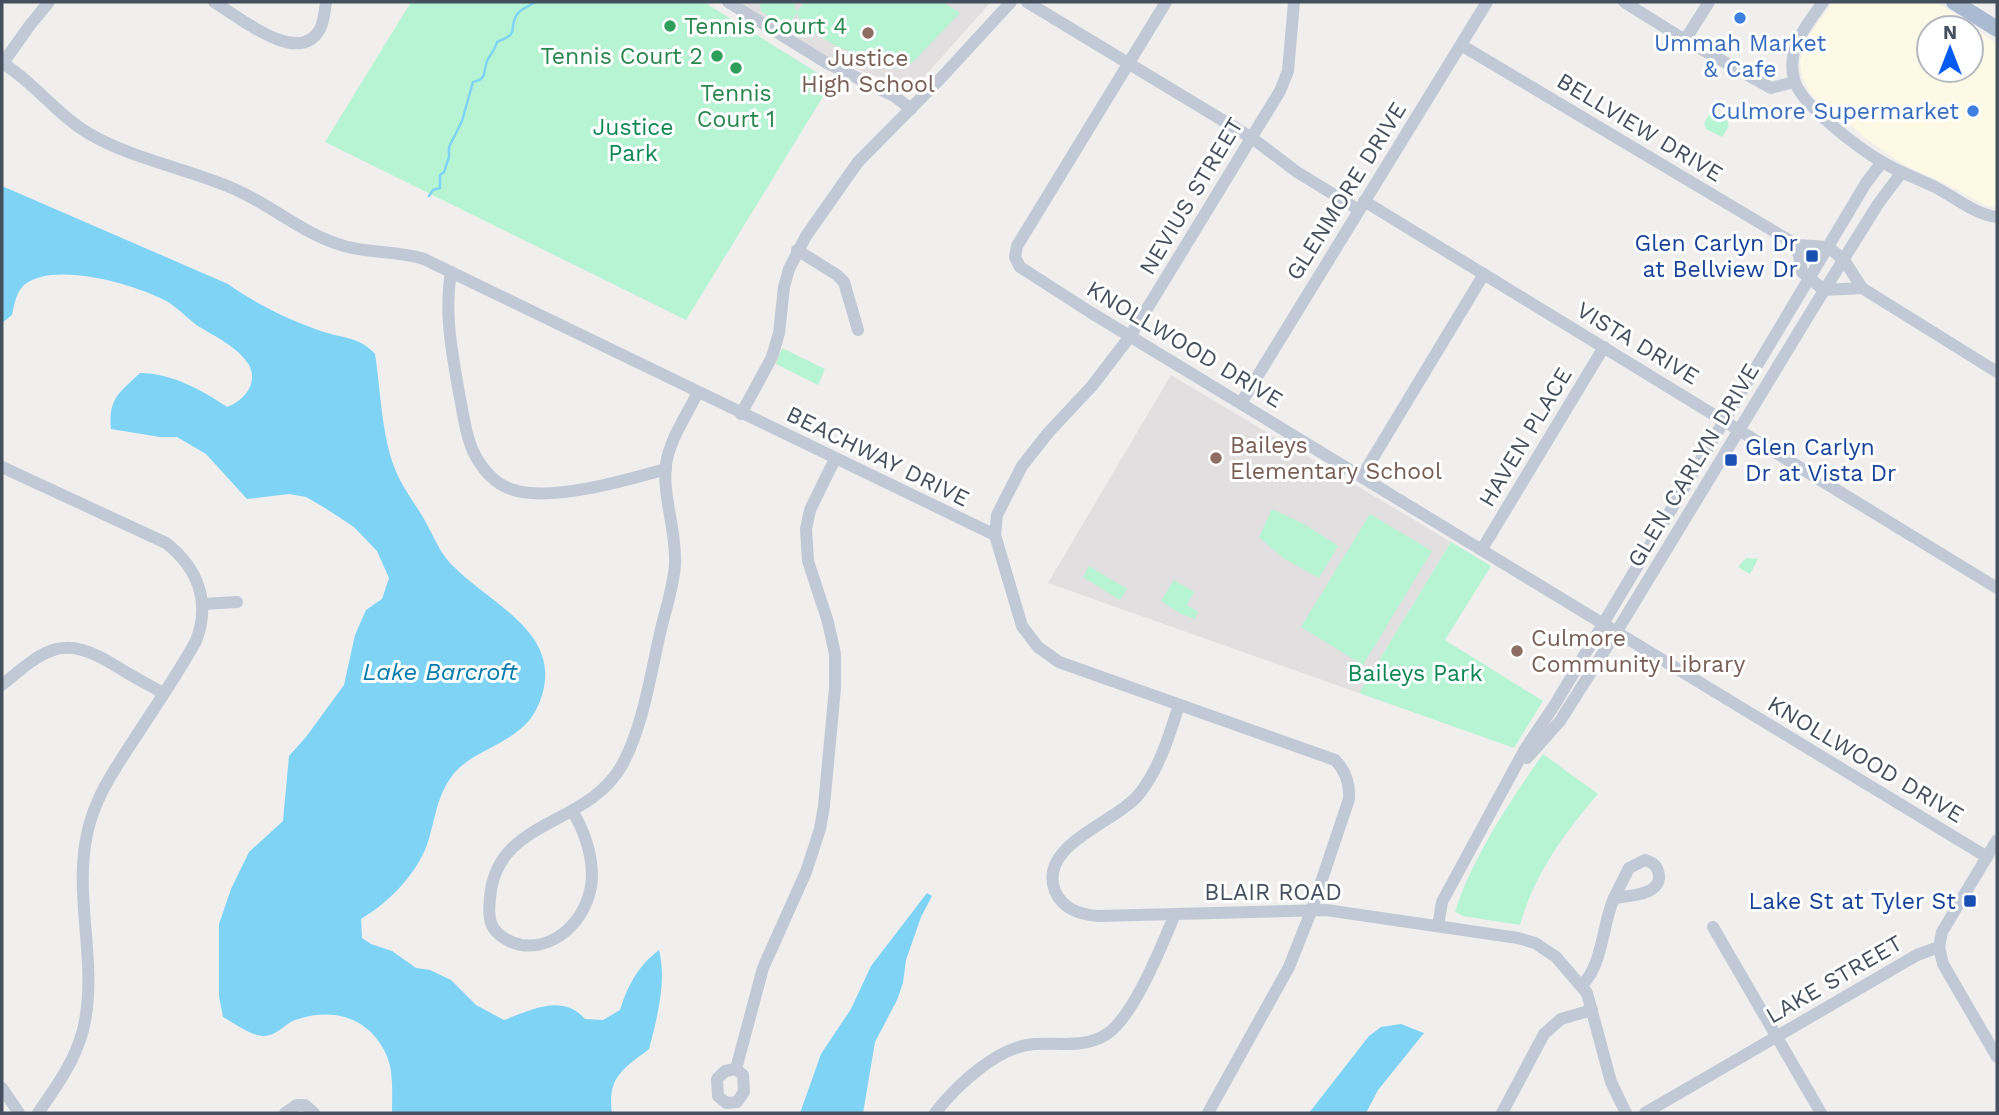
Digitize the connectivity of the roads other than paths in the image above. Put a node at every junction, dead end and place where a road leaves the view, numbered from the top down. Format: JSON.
{"nodes":[{"id":1,"x":49,"y":2,"type":"edge"},
{"id":2,"x":214,"y":2,"type":"edge"},
{"id":3,"x":326,"y":2,"type":"edge"},
{"id":4,"x":728,"y":2,"type":"edge"},
{"id":5,"x":1027,"y":2,"type":"edge"},
{"id":6,"x":1166,"y":2,"type":"edge"},
{"id":7,"x":1294,"y":2,"type":"edge"},
{"id":8,"x":1487,"y":2,"type":"edge"},
{"id":9,"x":1624,"y":2,"type":"edge"},
{"id":10,"x":1709,"y":2,"type":"edge"},
{"id":11,"x":1823,"y":2,"type":"edge"},
{"id":12,"x":1954,"y":2,"type":"edge"},
{"id":13,"x":1008,"y":4,"type":"edge"},
{"id":14,"x":1974,"y":8,"type":"edge"},
{"id":15,"x":1997,"y":29,"type":"edge"},
{"id":16,"x":1685,"y":40,"type":"junction"},
{"id":17,"x":1461,"y":45,"type":"junction"},
{"id":18,"x":2,"y":63,"type":"edge"},
{"id":19,"x":1128,"y":63,"type":"junction"},
{"id":20,"x":1794,"y":82,"type":"junction"},
{"id":21,"x":911,"y":110,"type":"junction"},
{"id":22,"x":1252,"y":138,"type":"junction"},
{"id":23,"x":1882,"y":162,"type":"junction"},
{"id":24,"x":1902,"y":172,"type":"junction"},
{"id":25,"x":1362,"y":205,"type":"junction"},
{"id":26,"x":1997,"y":217,"type":"edge"},
{"id":27,"x":1797,"y":245,"type":"junction"},
{"id":28,"x":1828,"y":247,"type":"junction"},
{"id":29,"x":797,"y":250,"type":"junction"},
{"id":30,"x":1844,"y":260,"type":"junction"},
{"id":31,"x":451,"y":272,"type":"junction"},
{"id":32,"x":1484,"y":274,"type":"junction"},
{"id":33,"x":1810,"y":279,"type":"junction"},
{"id":34,"x":1863,"y":288,"type":"junction"},
{"id":35,"x":1824,"y":290,"type":"junction"},
{"id":36,"x":858,"y":330,"type":"dead end"},
{"id":37,"x":1131,"y":335,"type":"junction"},
{"id":38,"x":1604,"y":347,"type":"junction"},
{"id":39,"x":1997,"y":372,"type":"edge"},
{"id":40,"x":698,"y":392,"type":"junction"},
{"id":41,"x":1241,"y":403,"type":"junction"},
{"id":42,"x":741,"y":414,"type":"junction"},
{"id":43,"x":1724,"y":421,"type":"junction"},
{"id":44,"x":1739,"y":430,"type":"junction"},
{"id":45,"x":835,"y":458,"type":"junction"},
{"id":46,"x":2,"y":467,"type":"edge"},
{"id":47,"x":666,"y":469,"type":"junction"},
{"id":48,"x":1362,"y":476,"type":"junction"},
{"id":49,"x":995,"y":535,"type":"junction"},
{"id":50,"x":1482,"y":549,"type":"junction"},
{"id":51,"x":1997,"y":588,"type":"edge"},
{"id":52,"x":237,"y":602,"type":"dead end"},
{"id":53,"x":203,"y":604,"type":"junction"},
{"id":54,"x":1603,"y":622,"type":"junction"},
{"id":55,"x":1617,"y":631,"type":"junction"},
{"id":56,"x":2,"y":685,"type":"edge"},
{"id":57,"x":163,"y":693,"type":"junction"},
{"id":58,"x":1180,"y":705,"type":"junction"},
{"id":59,"x":1512,"y":774,"type":"junction"},
{"id":60,"x":572,"y":811,"type":"junction"},
{"id":61,"x":1997,"y":840,"type":"edge"},
{"id":62,"x":1987,"y":857,"type":"junction"},
{"id":63,"x":1614,"y":898,"type":"dead end"},
{"id":64,"x":1312,"y":909,"type":"junction"},
{"id":65,"x":1175,"y":914,"type":"junction"},
{"id":66,"x":1438,"y":926,"type":"junction"},
{"id":67,"x":1713,"y":927,"type":"dead end"},
{"id":68,"x":1939,"y":947,"type":"junction"},
{"id":69,"x":1582,"y":985,"type":"junction"},
{"id":70,"x":1592,"y":1010,"type":"junction"},
{"id":71,"x":1776,"y":1037,"type":"junction"},
{"id":72,"x":1997,"y":1057,"type":"edge"},
{"id":73,"x":736,"y":1069,"type":"dead end"},
{"id":74,"x":2,"y":1088,"type":"edge"},
{"id":75,"x":19,"y":1113,"type":"edge"},
{"id":76,"x":38,"y":1113,"type":"edge"},
{"id":77,"x":285,"y":1113,"type":"edge"},
{"id":78,"x":314,"y":1113,"type":"edge"},
{"id":79,"x":935,"y":1113,"type":"edge"},
{"id":80,"x":1208,"y":1113,"type":"edge"},
{"id":81,"x":1502,"y":1113,"type":"edge"},
{"id":82,"x":1626,"y":1113,"type":"edge"},
{"id":83,"x":1644,"y":1113,"type":"edge"},
{"id":84,"x":1821,"y":1113,"type":"edge"}],
"edges":[{"from":1,"to":18,"type":"street"},
{"from":2,"to":3,"type":"street"},
{"from":4,"to":21,"type":"street"},
{"from":5,"to":19,"type":"street","name":"VISTA DRIVE"},
{"from":6,"to":19,"type":"street"},
{"from":7,"to":22,"type":"street","name":"NEVIUS STREET"},
{"from":8,"to":17,"type":"street","name":"GLENMORE DRIVE"},
{"from":9,"to":16,"type":"street"},
{"from":10,"to":16,"type":"street"},
{"from":11,"to":20,"type":"street"},
{"from":12,"to":14,"type":"main road"},
{"from":13,"to":21,"type":"street"},
{"from":14,"to":15,"type":"main road"},
{"from":16,"to":20,"type":"street"},
{"from":17,"to":25,"type":"street","name":"GLENMORE DRIVE"},
{"from":17,"to":27,"type":"street","name":"BELLVIEW DRIVE"},
{"from":18,"to":31,"type":"street","name":"BEACHWAY DRIVE"},
{"from":19,"to":22,"type":"street","name":"VISTA DRIVE"},
{"from":19,"to":37,"type":"street","name":"KNOLLWOOD DRIVE"},
{"from":20,"to":23,"type":"street"},
{"from":21,"to":29,"type":"street"},
{"from":22,"to":25,"type":"street","name":"VISTA DRIVE"},
{"from":22,"to":37,"type":"street","name":"NEVIUS STREET"},
{"from":23,"to":24,"type":"street"},
{"from":23,"to":28,"type":"street","name":"GLEN CARLYN DRIVE"},
{"from":24,"to":26,"type":"street"},
{"from":24,"to":30,"type":"street","name":"GLEN CARLYN DRIVE"},
{"from":25,"to":32,"type":"street","name":"VISTA DRIVE"},
{"from":25,"to":41,"type":"street","name":"GLENMORE DRIVE"},
{"from":27,"to":28,"type":"street","name":"BELLVIEW DRIVE"},
{"from":27,"to":33,"type":"street"},
{"from":28,"to":30,"type":"street"},
{"from":28,"to":33,"type":"street","name":"GLEN CARLYN DRIVE"},
{"from":29,"to":36,"type":"street"},
{"from":29,"to":42,"type":"street"},
{"from":30,"to":34,"type":"street"},
{"from":30,"to":35,"type":"street","name":"GLEN CARLYN DRIVE"},
{"from":31,"to":40,"type":"street","name":"BEACHWAY DRIVE"},
{"from":31,"to":47,"type":"street"},
{"from":32,"to":38,"type":"street","name":"VISTA DRIVE"},
{"from":32,"to":48,"type":"street"},
{"from":33,"to":35,"type":"street"},
{"from":33,"to":43,"type":"street","name":"GLEN CARLYN DRIVE"},
{"from":34,"to":35,"type":"street"},
{"from":34,"to":39,"type":"street"},
{"from":35,"to":44,"type":"street","name":"GLEN CARLYN DRIVE"},
{"from":37,"to":41,"type":"street","name":"KNOLLWOOD DRIVE"},
{"from":37,"to":49,"type":"street","name":"NEVIUS STREET"},
{"from":38,"to":43,"type":"street","name":"VISTA DRIVE"},
{"from":38,"to":50,"type":"street","name":"HAVEN PLACE"},
{"from":40,"to":42,"type":"street","name":"BEACHWAY DRIVE"},
{"from":40,"to":47,"type":"street"},
{"from":41,"to":48,"type":"street","name":"KNOLLWOOD DRIVE"},
{"from":42,"to":45,"type":"street","name":"BEACHWAY DRIVE"},
{"from":43,"to":44,"type":"street","name":"VISTA DRIVE"},
{"from":43,"to":54,"type":"street","name":"GLEN CARLYN DRIVE"},
{"from":44,"to":51,"type":"street","name":"VISTA DRIVE"},
{"from":44,"to":55,"type":"street","name":"GLEN CARLYN DRIVE"},
{"from":45,"to":49,"type":"street","name":"BEACHWAY DRIVE"},
{"from":45,"to":73,"type":"street"},
{"from":46,"to":53,"type":"street"},
{"from":47,"to":60,"type":"street"},
{"from":48,"to":50,"type":"street","name":"KNOLLWOOD DRIVE"},
{"from":49,"to":58,"type":"street"},
{"from":50,"to":54,"type":"street","name":"KNOLLWOOD DRIVE"},
{"from":52,"to":53,"type":"street"},
{"from":53,"to":57,"type":"street"},
{"from":54,"to":55,"type":"street","name":"KNOLLWOOD DRIVE"},
{"from":54,"to":59,"type":"street","name":"GLEN CARLYN DRIVE"},
{"from":55,"to":59,"type":"street","name":"GLEN CARLYN DRIVE"},
{"from":55,"to":62,"type":"street","name":"KNOLLWOOD DRIVE"},
{"from":56,"to":57,"type":"street"},
{"from":57,"to":76,"type":"street"},
{"from":58,"to":64,"type":"street"},
{"from":58,"to":65,"type":"street","name":"BLAIR ROAD"},
{"from":59,"to":66,"type":"street","name":"GLEN CARLYN DRIVE"},
{"from":60,"to":60,"type":"street"},
{"from":61,"to":62,"type":"street","name":"LAKE STREET"},
{"from":62,"to":68,"type":"street","name":"LAKE STREET"},
{"from":63,"to":69,"type":"street"},
{"from":64,"to":65,"type":"street","name":"BLAIR ROAD"},
{"from":64,"to":66,"type":"street","name":"BLAIR ROAD"},
{"from":64,"to":80,"type":"street"},
{"from":65,"to":79,"type":"street"},
{"from":66,"to":69,"type":"street","name":"BLAIR ROAD"},
{"from":67,"to":71,"type":"street"},
{"from":68,"to":71,"type":"street","name":"LAKE STREET"},
{"from":68,"to":72,"type":"street"},
{"from":69,"to":70,"type":"street","name":"BLAIR ROAD"},
{"from":70,"to":81,"type":"street"},
{"from":70,"to":82,"type":"street","name":"BLAIR ROAD"},
{"from":71,"to":83,"type":"street","name":"LAKE STREET"},
{"from":71,"to":84,"type":"street"},
{"from":74,"to":75,"type":"street"},
{"from":77,"to":78,"type":"street"}]}
